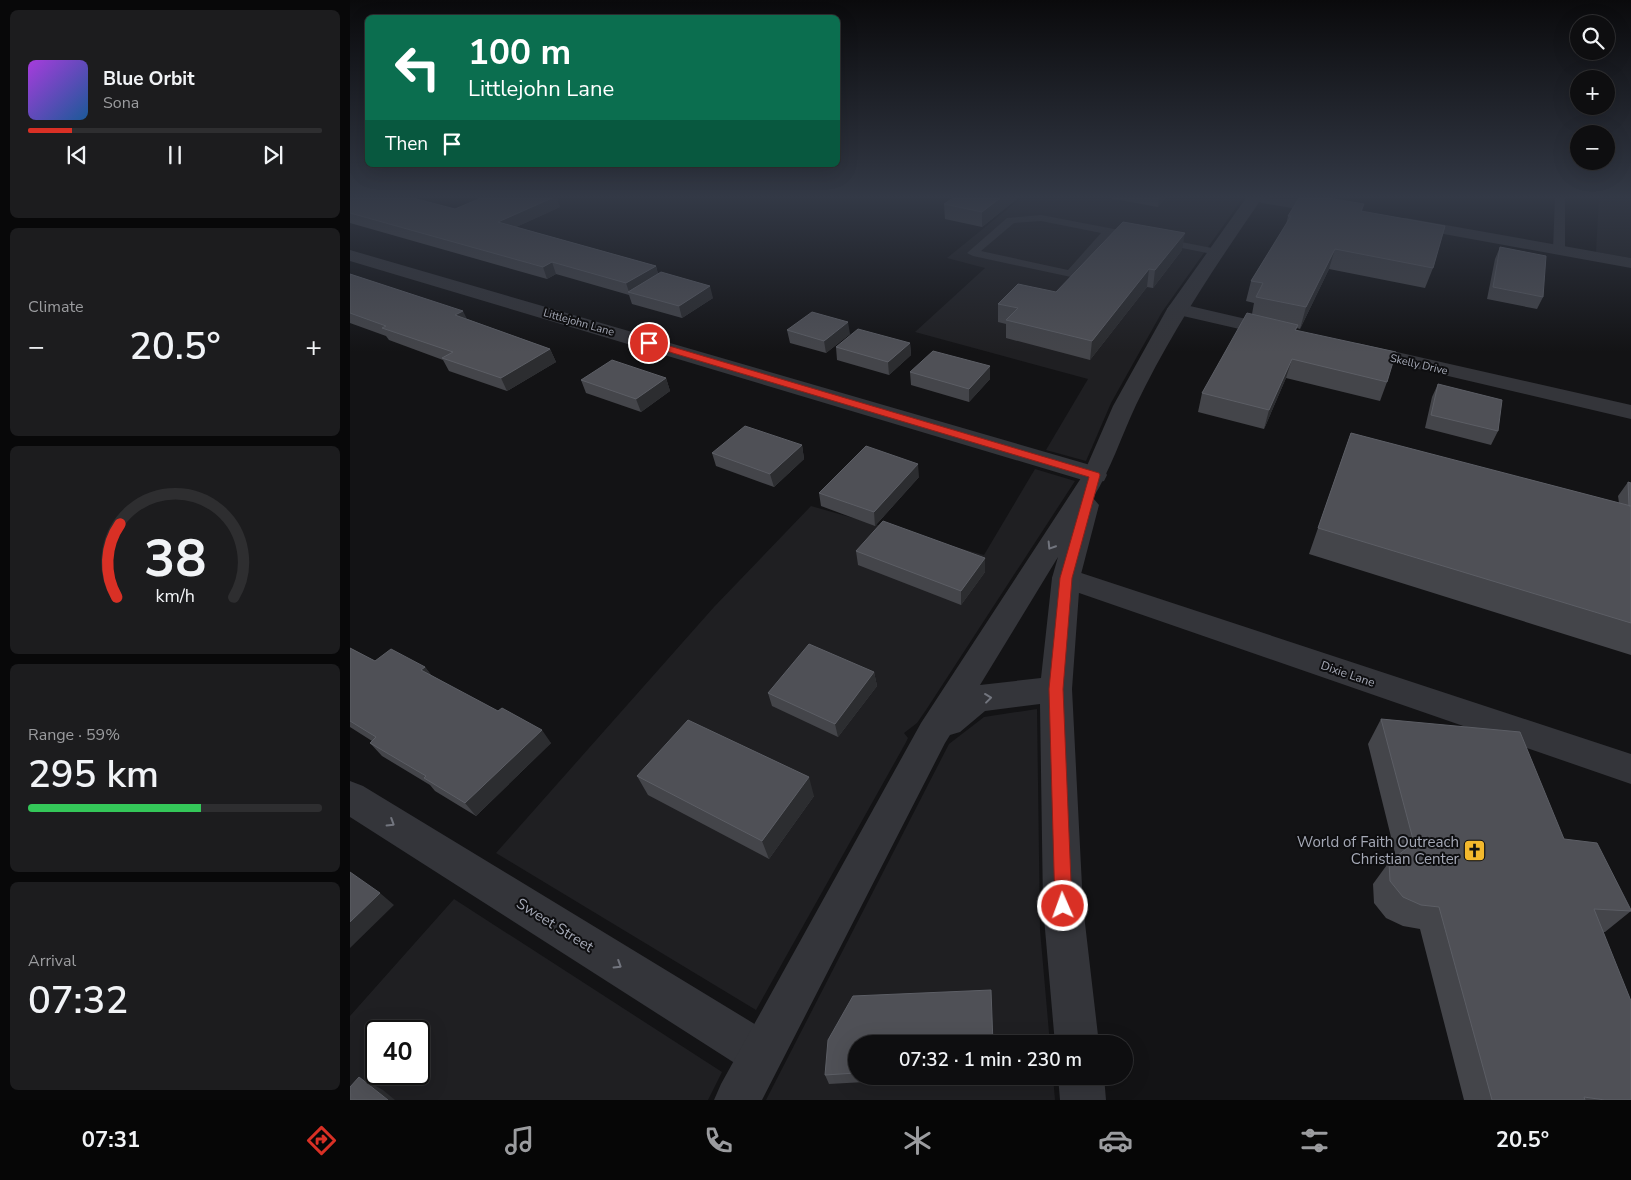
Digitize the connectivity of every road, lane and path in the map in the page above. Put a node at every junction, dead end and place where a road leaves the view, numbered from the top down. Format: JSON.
{"nodes":[{"id":1,"x":977,"y":249,"type":"edge"},
{"id":2,"x":1092,"y":249,"type":"edge"},
{"id":3,"x":1203,"y":249,"type":"edge"},
{"id":4,"x":1219,"y":249,"type":"edge"},
{"id":5,"x":1555,"y":249,"type":"edge"},
{"id":6,"x":1559,"y":250,"type":"joint"},
{"id":7,"x":1217,"y":252,"type":"junction"},
{"id":8,"x":350,"y":254,"type":"edge"},
{"id":9,"x":1631,"y":263,"type":"edge"},
{"id":10,"x":1177,"y":309,"type":"junction"},
{"id":11,"x":1293,"y":335,"type":"edge"},
{"id":12,"x":1341,"y":346,"type":"edge"},
{"id":13,"x":1631,"y":412,"type":"edge"},
{"id":14,"x":1095,"y":475,"type":"junction"},
{"id":15,"x":1066,"y":578,"type":"junction"},
{"id":16,"x":1056,"y":689,"type":"junction"},
{"id":17,"x":933,"y":733,"type":"junction"},
{"id":18,"x":1631,"y":769,"type":"edge"},
{"id":19,"x":350,"y":797,"type":"edge"},
{"id":20,"x":1076,"y":1035,"type":"edge"},
{"id":21,"x":760,"y":1053,"type":"junction"},
{"id":22,"x":1082,"y":1085,"type":"edge"},
{"id":23,"x":737,"y":1100,"type":"edge"},
{"id":24,"x":1083,"y":1100,"type":"edge"}],
"edges":[{"from":1,"to":2,"type":"lane"},
{"from":3,"to":7,"type":"lane"},
{"from":4,"to":7,"type":"street"},
{"from":5,"to":6,"type":"street"},
{"from":6,"to":9,"type":"street"},
{"from":7,"to":10,"type":"street"},
{"from":8,"to":14,"type":"street","name":"Littlejohn Lane"},
{"from":10,"to":11,"type":"street"},
{"from":10,"to":14,"type":"street"},
{"from":12,"to":13,"type":"street","name":"Skelly Drive"},
{"from":14,"to":15,"type":"street"},
{"from":14,"to":17,"type":"street","one_way":true},
{"from":15,"to":16,"type":"street"},
{"from":15,"to":18,"type":"street","name":"Dixie Lane"},
{"from":17,"to":16,"type":"street","one_way":true},
{"from":16,"to":20,"type":"street"},
{"from":17,"to":21,"type":"street"},
{"from":19,"to":21,"type":"street","name":"Sweet Street","one_way":true},
{"from":21,"to":23,"type":"street"},
{"from":22,"to":24,"type":"street"}]}
